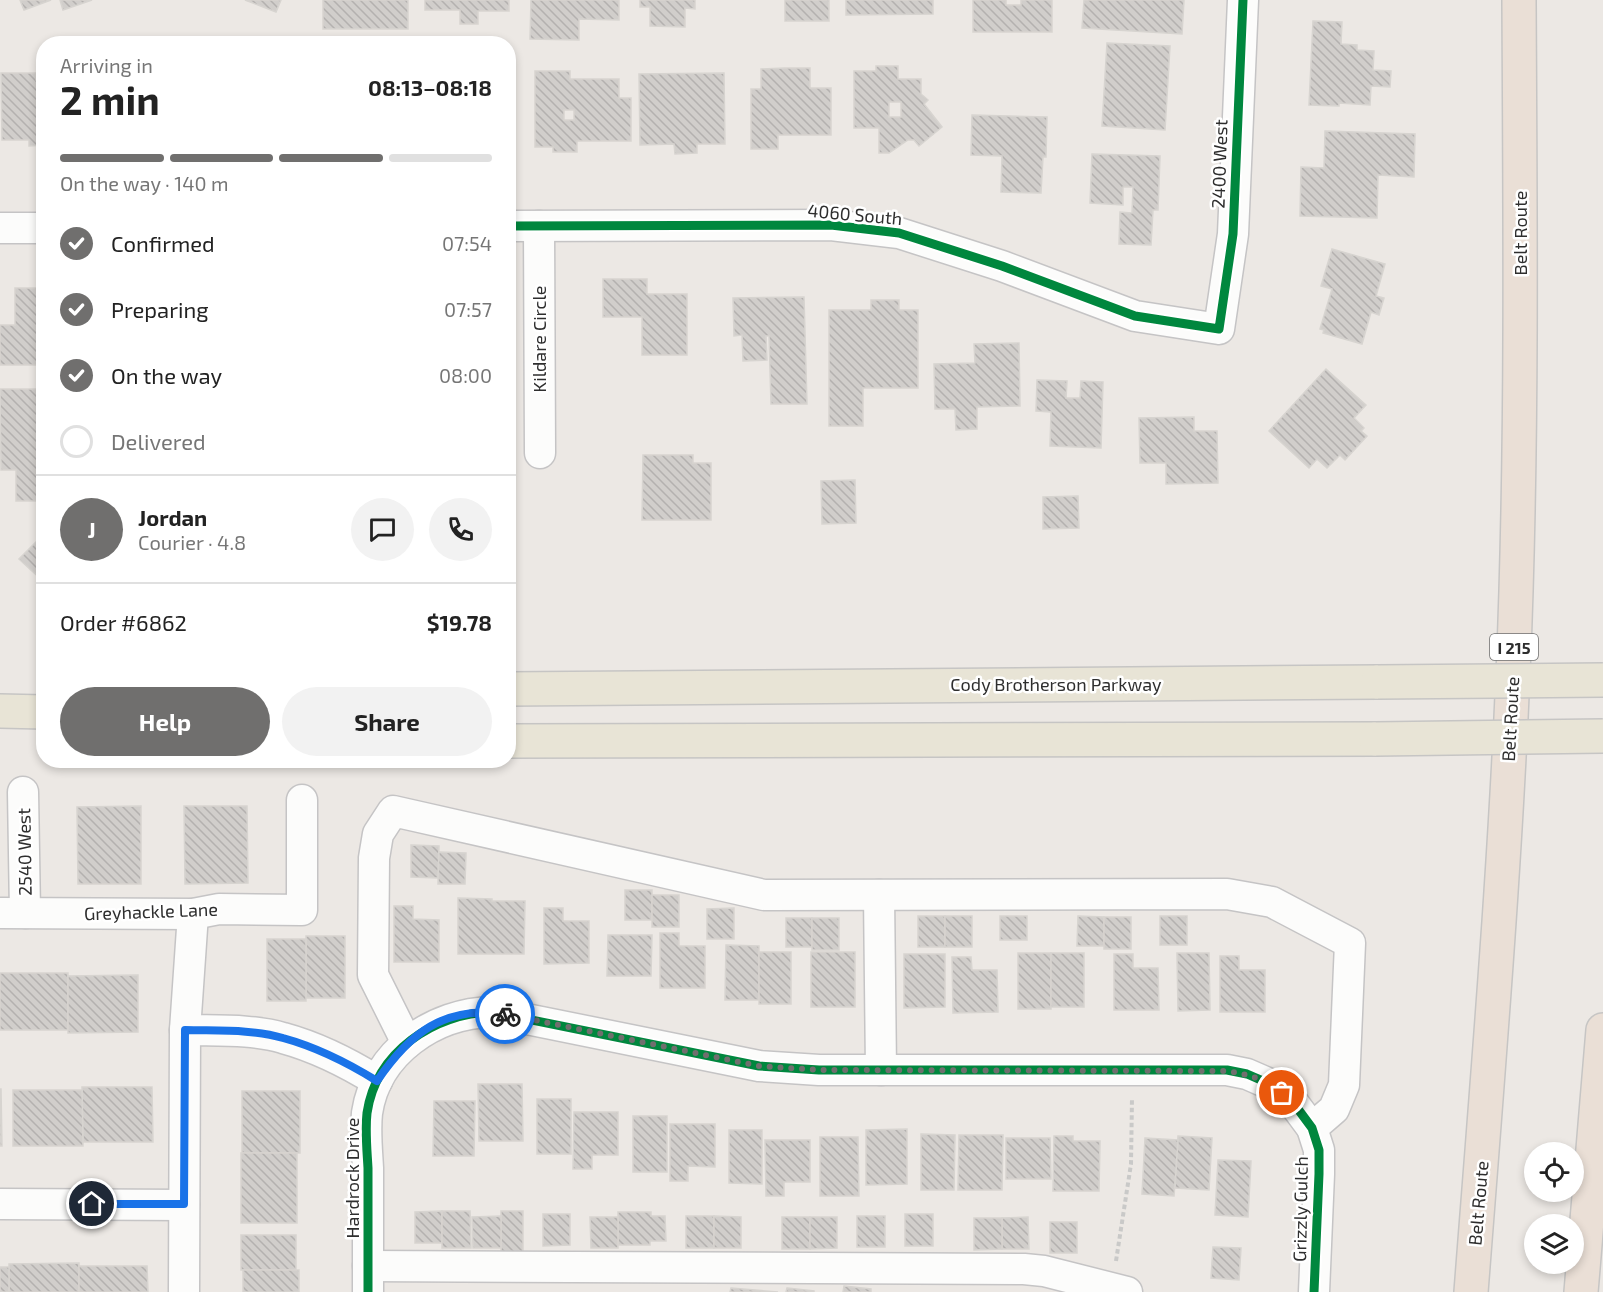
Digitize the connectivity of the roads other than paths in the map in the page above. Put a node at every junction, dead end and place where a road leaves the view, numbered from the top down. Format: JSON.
{"nodes":[{"id":1,"x":1243,"y":0,"type":"edge"},
{"id":2,"x":1520,"y":0,"type":"edge"},
{"id":3,"x":516,"y":226,"type":"edge"},
{"id":4,"x":539,"y":226,"type":"junction"},
{"id":5,"x":0,"y":228,"type":"edge"},
{"id":6,"x":36,"y":228,"type":"edge"},
{"id":7,"x":1219,"y":329,"type":"joint"},
{"id":8,"x":540,"y":453,"type":"dead end"},
{"id":9,"x":1603,"y":680,"type":"edge"},
{"id":10,"x":516,"y":689,"type":"edge"},
{"id":11,"x":0,"y":711,"type":"edge"},
{"id":12,"x":36,"y":712,"type":"edge"},
{"id":13,"x":1603,"y":736,"type":"edge"},
{"id":14,"x":516,"y":741,"type":"edge"},
{"id":15,"x":23,"y":792,"type":"dead end"},
{"id":16,"x":302,"y":800,"type":"dead end"},
{"id":17,"x":879,"y":895,"type":"junction"},
{"id":18,"x":12,"y":913,"type":"edge"},
{"id":19,"x":193,"y":914,"type":"junction"},
{"id":20,"x":185,"y":1030,"type":"junction"},
{"id":21,"x":1603,"y":1030,"type":"edge"},
{"id":22,"x":407,"y":1043,"type":"junction"},
{"id":23,"x":881,"y":1070,"type":"junction"},
{"id":24,"x":377,"y":1081,"type":"junction"},
{"id":25,"x":1312,"y":1128,"type":"junction"},
{"id":26,"x":0,"y":1204,"type":"edge"},
{"id":27,"x":184,"y":1204,"type":"junction"},
{"id":28,"x":368,"y":1279,"type":"edge"},
{"id":29,"x":184,"y":1292,"type":"edge"},
{"id":30,"x":1127,"y":1292,"type":"edge"},
{"id":31,"x":1314,"y":1292,"type":"edge"},
{"id":32,"x":1471,"y":1292,"type":"edge"},
{"id":33,"x":1581,"y":1292,"type":"edge"}],
"edges":[{"from":1,"to":7,"type":"street","name":"2400 West"},
{"from":2,"to":32,"type":"highway","name":"Belt Route","number":"I 215"},
{"from":3,"to":4,"type":"street","name":"4060 South"},
{"from":4,"to":7,"type":"street","name":"4060 South"},
{"from":4,"to":8,"type":"street","name":"Kildare Circle"},
{"from":5,"to":6,"type":"street"},
{"from":9,"to":10,"type":"main road","name":"Cody Brotherson Parkway","bridge":true},
{"from":11,"to":12,"type":"main road"},
{"from":13,"to":14,"type":"main road","bridge":true},
{"from":15,"to":18,"type":"street","name":"2540 West"},
{"from":16,"to":19,"type":"street","name":"Greyhackle Lane"},
{"from":17,"to":22,"type":"street"},
{"from":17,"to":23,"type":"street"},
{"from":17,"to":25,"type":"street"},
{"from":18,"to":19,"type":"street","name":"Greyhackle Lane"},
{"from":19,"to":20,"type":"street"},
{"from":20,"to":24,"type":"street"},
{"from":20,"to":27,"type":"street"},
{"from":21,"to":33,"type":"highway"},
{"from":22,"to":23,"type":"street","name":"Hardrock Drive"},
{"from":22,"to":24,"type":"street","name":"Hardrock Drive"},
{"from":23,"to":25,"type":"street","name":"Hardrock Drive"},
{"from":24,"to":28,"type":"street","name":"Hardrock Drive"},
{"from":25,"to":31,"type":"street","name":"Grizzly Gulch"},
{"from":26,"to":27,"type":"street"},
{"from":27,"to":29,"type":"street"},
{"from":28,"to":30,"type":"street"}]}
